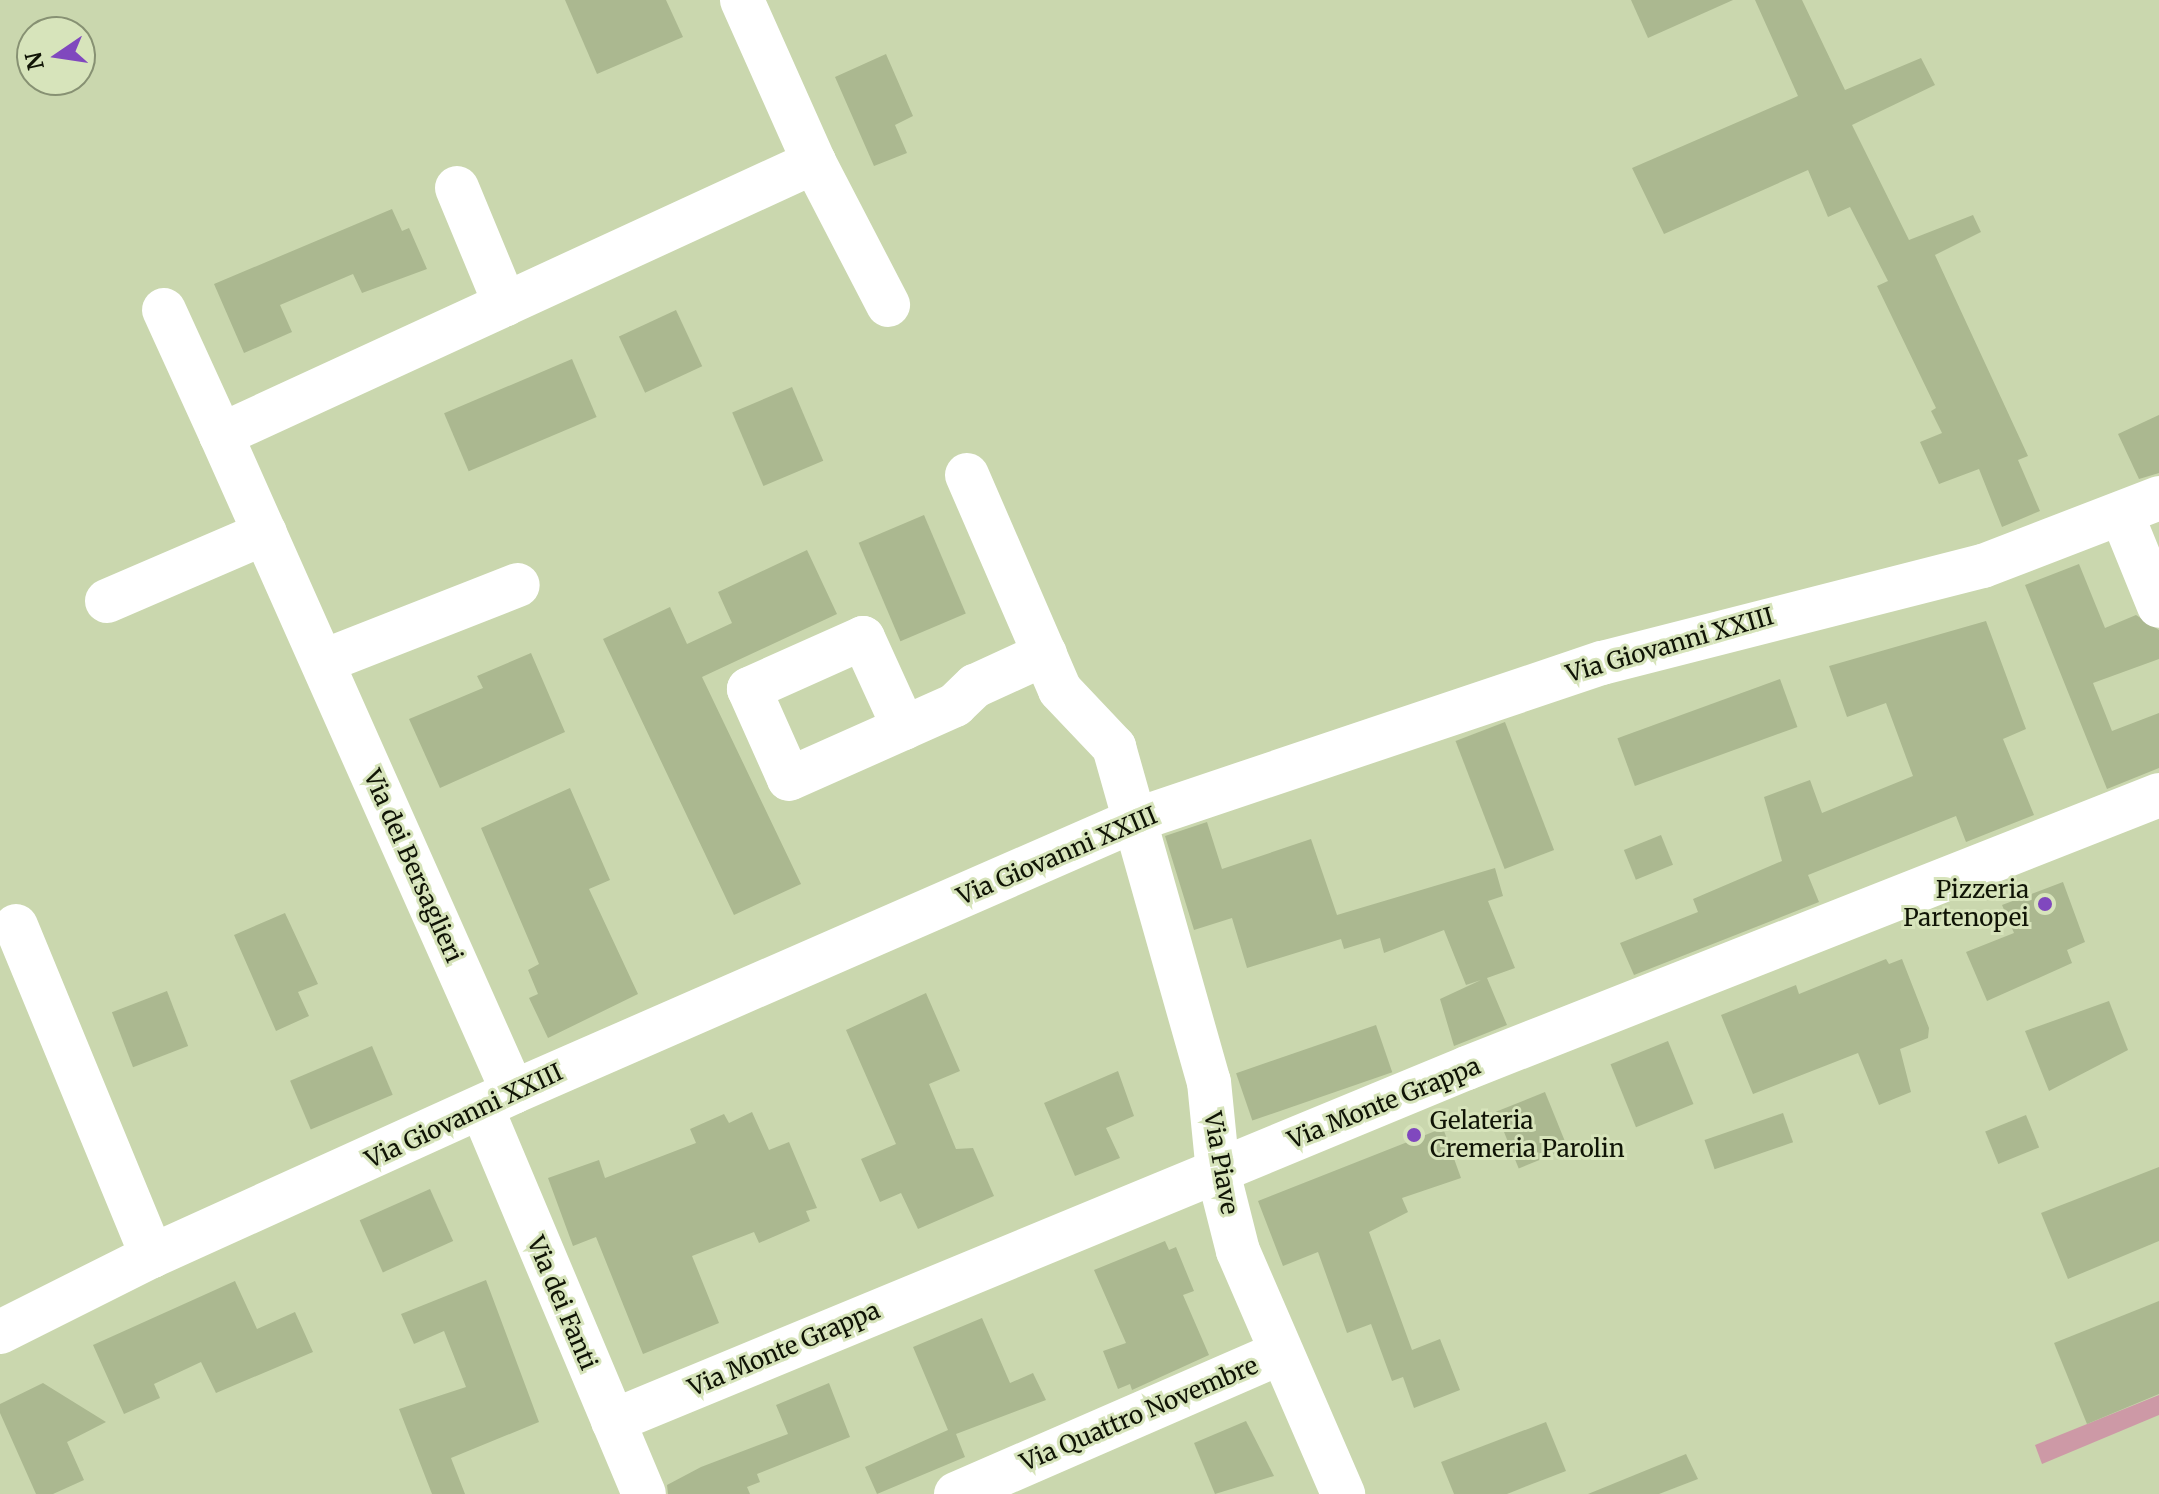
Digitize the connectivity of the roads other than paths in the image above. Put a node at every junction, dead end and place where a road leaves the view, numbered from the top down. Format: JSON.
{"nodes":[{"id":1,"x":742,"y":0,"type":"edge"},
{"id":2,"x":814,"y":162,"type":"junction"},
{"id":3,"x":457,"y":188,"type":"dead end"},
{"id":4,"x":505,"y":304,"type":"junction"},
{"id":5,"x":888,"y":305,"type":"dead end"},
{"id":6,"x":164,"y":310,"type":"dead end"},
{"id":7,"x":221,"y":435,"type":"junction"},
{"id":8,"x":967,"y":475,"type":"dead end"},
{"id":9,"x":2140,"y":506,"type":"edge"},
{"id":10,"x":265,"y":533,"type":"junction"},
{"id":11,"x":518,"y":585,"type":"dead end"},
{"id":12,"x":107,"y":601,"type":"dead end"},
{"id":13,"x":2159,"y":606,"type":"edge"},
{"id":14,"x":319,"y":650,"type":"junction"},
{"id":15,"x":1045,"y":654,"type":"junction"},
{"id":16,"x":904,"y":728,"type":"dead end"},
{"id":17,"x":2159,"y":795,"type":"edge"},
{"id":18,"x":1138,"y":819,"type":"junction"},
{"id":19,"x":16,"y":926,"type":"dead end"},
{"id":20,"x":498,"y":1102,"type":"junction"},
{"id":21,"x":1218,"y":1172,"type":"junction"},
{"id":22,"x":152,"y":1256,"type":"junction"},
{"id":23,"x":0,"y":1332,"type":"edge"},
{"id":24,"x":1278,"y":1354,"type":"junction"},
{"id":25,"x":613,"y":1421,"type":"junction"},
{"id":26,"x":644,"y":1494,"type":"edge"},
{"id":27,"x":956,"y":1494,"type":"edge"},
{"id":28,"x":1343,"y":1494,"type":"edge"}],
"edges":[{"from":1,"to":2,"type":"street"},
{"from":2,"to":4,"type":"street"},
{"from":2,"to":5,"type":"street"},
{"from":3,"to":4,"type":"street"},
{"from":4,"to":7,"type":"street"},
{"from":6,"to":7,"type":"street","name":"Via dei Bersaglieri"},
{"from":7,"to":10,"type":"street","name":"Via dei Bersaglieri"},
{"from":8,"to":15,"type":"street","name":"Via Piave"},
{"from":9,"to":13,"type":"street"},
{"from":9,"to":18,"type":"street","name":"Via Giovanni XXIII"},
{"from":10,"to":12,"type":"street"},
{"from":10,"to":14,"type":"street","name":"Via dei Bersaglieri"},
{"from":11,"to":14,"type":"street"},
{"from":14,"to":20,"type":"street","name":"Via dei Bersaglieri"},
{"from":15,"to":16,"type":"street"},
{"from":15,"to":18,"type":"street","name":"Via Piave"},
{"from":17,"to":21,"type":"street","name":"Via Monte Grappa"},
{"from":18,"to":20,"type":"street","name":"Via Giovanni XXIII"},
{"from":18,"to":21,"type":"street","name":"Via Piave"},
{"from":19,"to":22,"type":"street"},
{"from":20,"to":22,"type":"street","name":"Via Giovanni XXIII"},
{"from":20,"to":25,"type":"street","name":"Via dei Fanti"},
{"from":21,"to":24,"type":"street","name":"Via Piave"},
{"from":21,"to":25,"type":"street","name":"Via Monte Grappa"},
{"from":22,"to":23,"type":"street","name":"Via Giovanni XXIII"},
{"from":24,"to":27,"type":"street","name":"Via Quattro Novembre"},
{"from":24,"to":28,"type":"street","name":"Via Piave"},
{"from":25,"to":26,"type":"street","name":"Via dei Fanti"}]}
